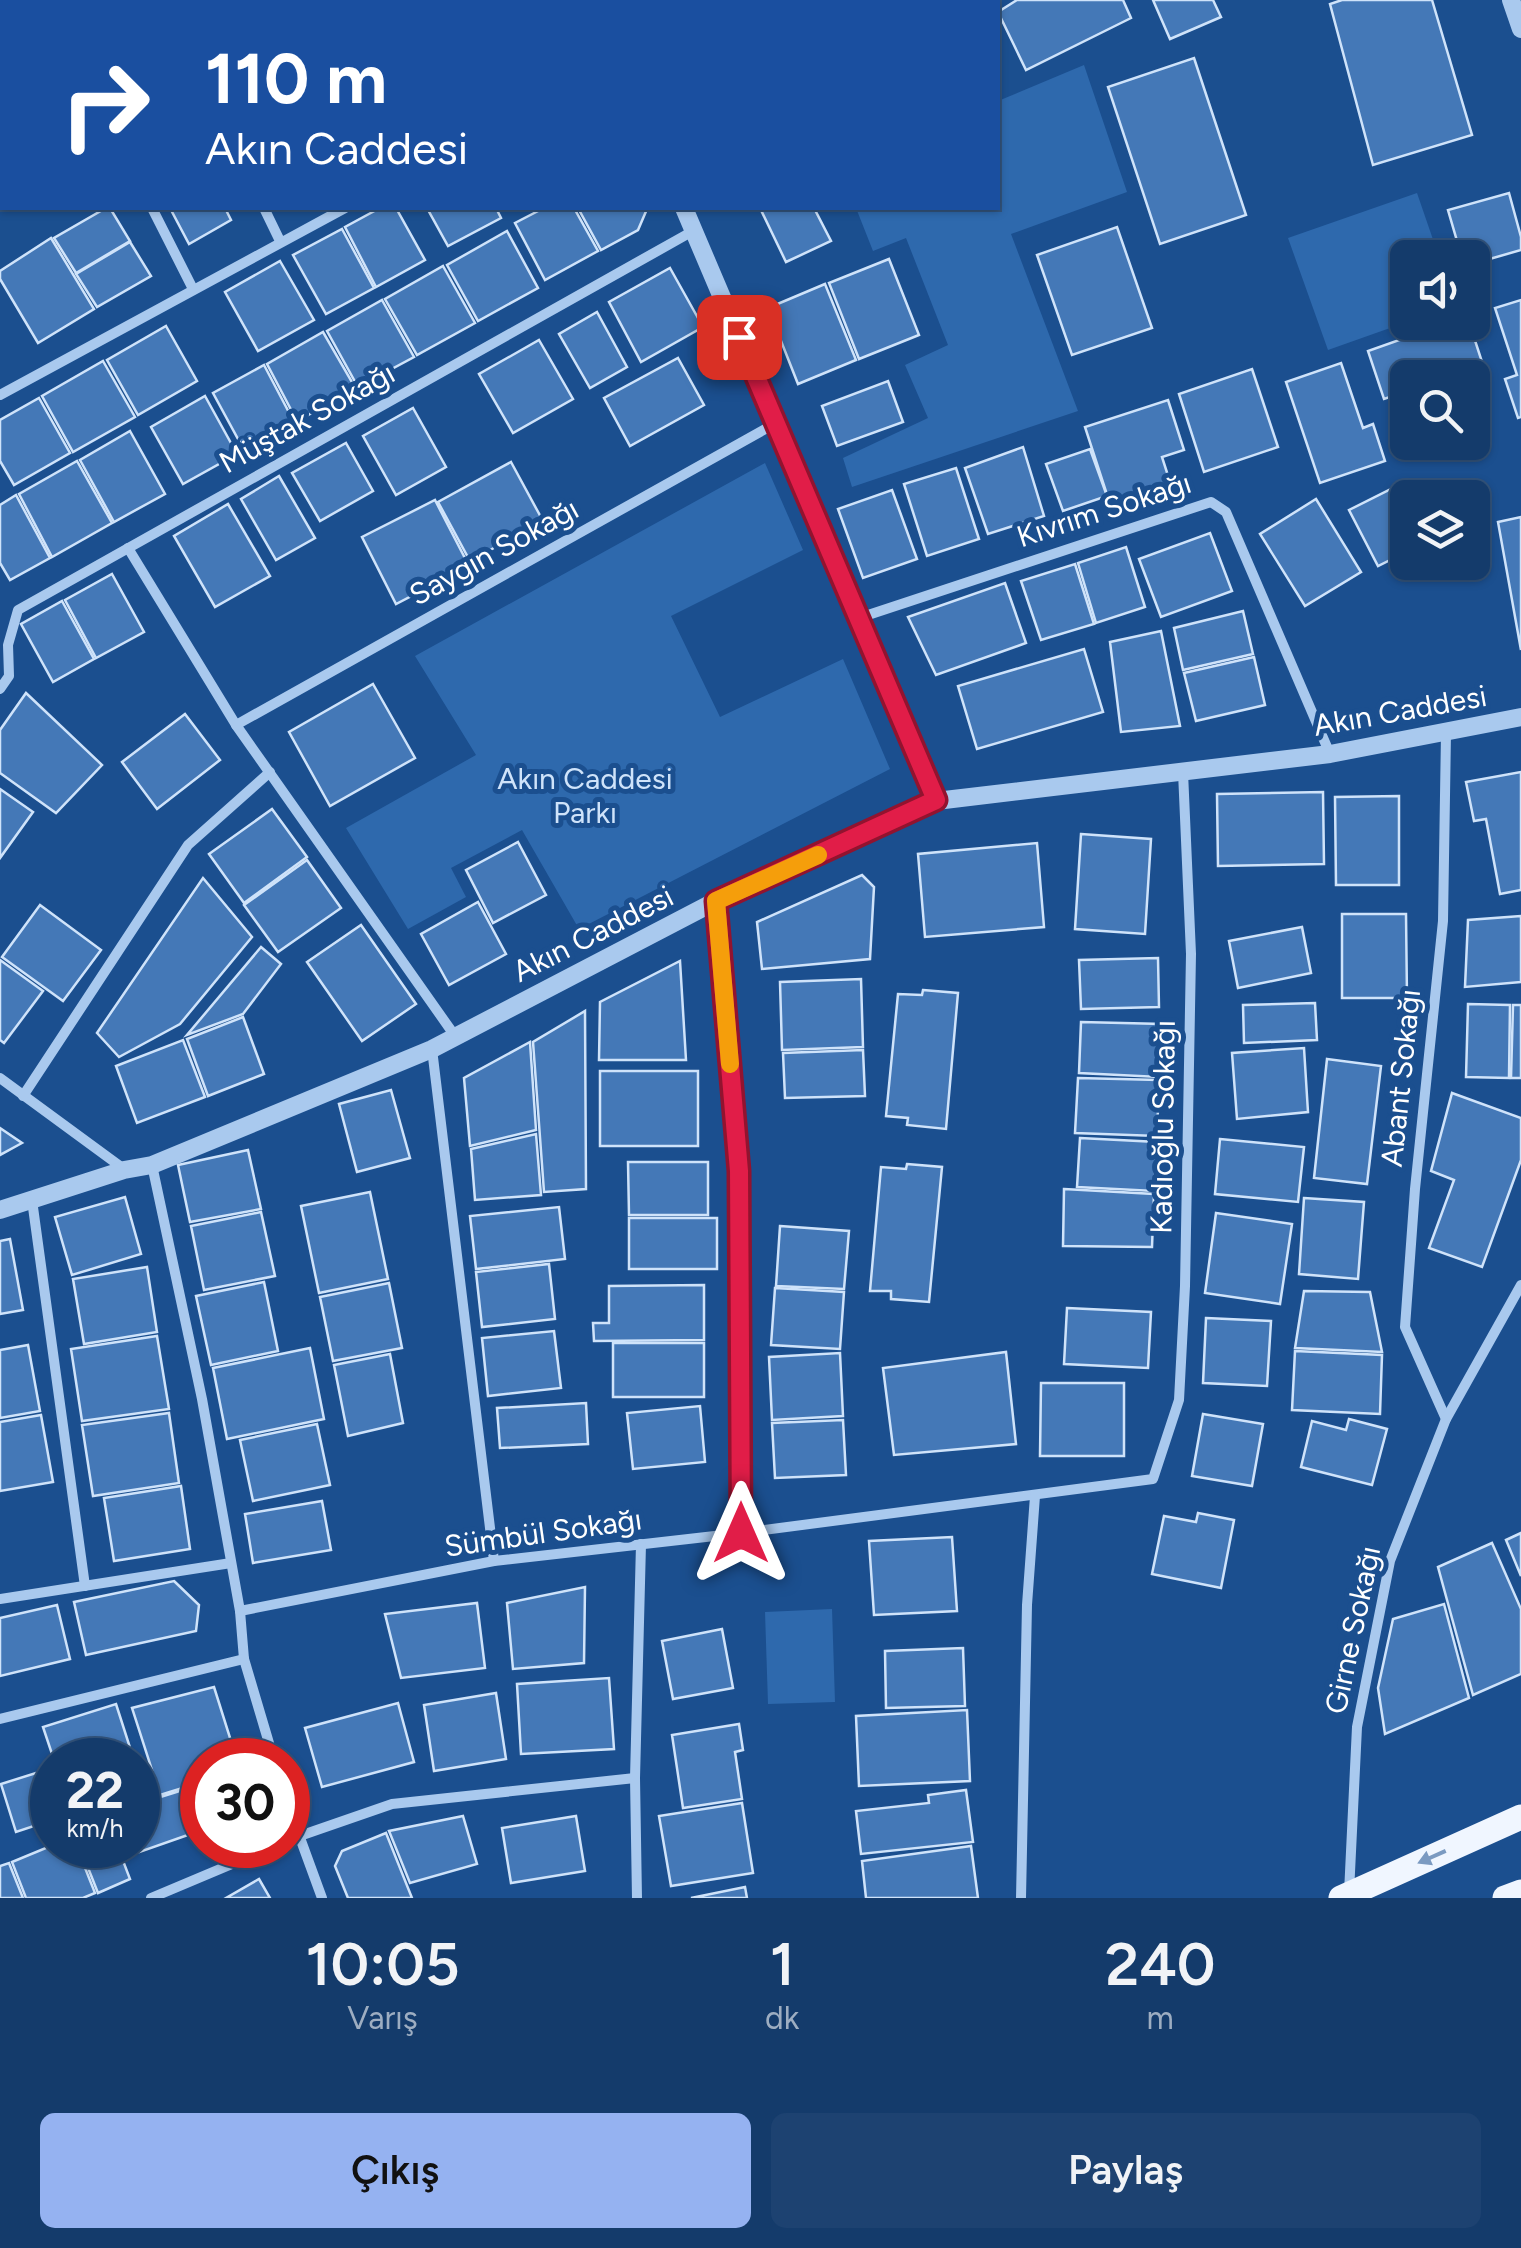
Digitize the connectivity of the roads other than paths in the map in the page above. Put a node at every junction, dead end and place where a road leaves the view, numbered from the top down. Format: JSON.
{"nodes":[{"id":1,"x":1510,"y":0,"type":"edge"},
{"id":2,"x":1521,"y":28,"type":"edge"},
{"id":3,"x":153,"y":210,"type":"edge"},
{"id":4,"x":265,"y":210,"type":"edge"},
{"id":5,"x":341,"y":210,"type":"edge"},
{"id":6,"x":685,"y":210,"type":"edge"},
{"id":7,"x":694,"y":231,"type":"junction"},
{"id":8,"x":280,"y":241,"type":"junction"},
{"id":9,"x":193,"y":289,"type":"junction"},
{"id":10,"x":0,"y":395,"type":"edge"},
{"id":11,"x":776,"y":423,"type":"junction"},
{"id":12,"x":128,"y":548,"type":"junction"},
{"id":13,"x":859,"y":618,"type":"junction"},
{"id":14,"x":0,"y":689,"type":"edge"},
{"id":15,"x":1521,"y":717,"type":"edge"},
{"id":16,"x":236,"y":725,"type":"junction"},
{"id":17,"x":1446,"y":733,"type":"junction"},
{"id":18,"x":1330,"y":754,"type":"junction"},
{"id":19,"x":270,"y":772,"type":"junction"},
{"id":20,"x":1183,"y":772,"type":"junction"},
{"id":21,"x":936,"y":800,"type":"junction"},
{"id":22,"x":716,"y":901,"type":"junction"},
{"id":23,"x":455,"y":1036,"type":"junction"},
{"id":24,"x":432,"y":1049,"type":"junction"},
{"id":25,"x":0,"y":1078,"type":"edge"},
{"id":26,"x":24,"y":1096,"type":"junction"},
{"id":27,"x":152,"y":1165,"type":"junction"},
{"id":28,"x":124,"y":1170,"type":"junction"},
{"id":29,"x":32,"y":1200,"type":"junction"},
{"id":30,"x":0,"y":1210,"type":"edge"},
{"id":31,"x":1521,"y":1285,"type":"edge"},
{"id":32,"x":1446,"y":1419,"type":"junction"},
{"id":33,"x":1152,"y":1479,"type":"joint"},
{"id":34,"x":1035,"y":1496,"type":"junction"},
{"id":35,"x":741,"y":1533,"type":"junction"},
{"id":36,"x":641,"y":1544,"type":"junction"},
{"id":37,"x":494,"y":1561,"type":"junction"},
{"id":38,"x":231,"y":1564,"type":"junction"},
{"id":39,"x":85,"y":1586,"type":"junction"},
{"id":40,"x":0,"y":1599,"type":"edge"},
{"id":41,"x":240,"y":1611,"type":"junction"},
{"id":42,"x":244,"y":1659,"type":"junction"},
{"id":43,"x":0,"y":1719,"type":"edge"},
{"id":44,"x":267,"y":1738,"type":"edge"},
{"id":45,"x":635,"y":1778,"type":"junction"},
{"id":46,"x":1521,"y":1817,"type":"edge"},
{"id":47,"x":310,"y":1833,"type":"edge"},
{"id":48,"x":222,"y":1868,"type":"edge"},
{"id":49,"x":307,"y":1868,"type":"edge"},
{"id":50,"x":1521,"y":1892,"type":"edge"},
{"id":51,"x":1345,"y":1896,"type":"edge"},
{"id":52,"x":151,"y":1898,"type":"edge"},
{"id":53,"x":322,"y":1898,"type":"edge"},
{"id":54,"x":637,"y":1898,"type":"edge"},
{"id":55,"x":1021,"y":1898,"type":"edge"},
{"id":56,"x":1505,"y":1898,"type":"edge"}],
"edges":[{"from":1,"to":2,"type":"street"},
{"from":3,"to":9,"type":"street"},
{"from":4,"to":8,"type":"street"},
{"from":5,"to":8,"type":"street"},
{"from":6,"to":7,"type":"street"},
{"from":7,"to":11,"type":"street"},
{"from":7,"to":12,"type":"street","name":"Müştak Sokağı"},
{"from":8,"to":9,"type":"street"},
{"from":9,"to":10,"type":"street"},
{"from":11,"to":13,"type":"street"},
{"from":11,"to":16,"type":"street","name":"Saygın Sokağı"},
{"from":12,"to":14,"type":"street","name":"Müştak Sokağı"},
{"from":12,"to":16,"type":"street"},
{"from":13,"to":18,"type":"street","name":"Kıvrım Sokağı"},
{"from":13,"to":21,"type":"street"},
{"from":15,"to":17,"type":"street","name":"Akın Caddesi"},
{"from":16,"to":19,"type":"street"},
{"from":17,"to":18,"type":"street","name":"Akın Caddesi"},
{"from":17,"to":32,"type":"street","name":"Abant Sokağı"},
{"from":18,"to":20,"type":"street","name":"Akın Caddesi"},
{"from":19,"to":23,"type":"street"},
{"from":19,"to":26,"type":"street"},
{"from":20,"to":21,"type":"street","name":"Akın Caddesi"},
{"from":20,"to":33,"type":"street","name":"Kadıoğlu Sokağı"},
{"from":21,"to":22,"type":"street","name":"Akın Caddesi"},
{"from":22,"to":23,"type":"street","name":"Akın Caddesi"},
{"from":22,"to":35,"type":"street"},
{"from":23,"to":24,"type":"street","name":"Akın Caddesi"},
{"from":24,"to":27,"type":"street","name":"Akın Caddesi"},
{"from":24,"to":37,"type":"street"},
{"from":25,"to":26,"type":"street"},
{"from":26,"to":28,"type":"street"},
{"from":27,"to":28,"type":"street","name":"Akın Caddesi"},
{"from":27,"to":38,"type":"street"},
{"from":28,"to":29,"type":"street","name":"Akın Caddesi"},
{"from":29,"to":30,"type":"street","name":"Akın Caddesi"},
{"from":29,"to":39,"type":"street"},
{"from":31,"to":32,"type":"street","name":"Girne Sokağı"},
{"from":32,"to":51,"type":"street","name":"Girne Sokağı"},
{"from":33,"to":34,"type":"street","name":"Sümbül Sokağı"},
{"from":34,"to":35,"type":"street","name":"Sümbül Sokağı"},
{"from":34,"to":55,"type":"street"},
{"from":35,"to":36,"type":"street","name":"Sümbül Sokağı"},
{"from":36,"to":37,"type":"street","name":"Sümbül Sokağı"},
{"from":36,"to":45,"type":"street"},
{"from":37,"to":41,"type":"street","name":"Sümbül Sokağı"},
{"from":38,"to":39,"type":"street"},
{"from":38,"to":41,"type":"street"},
{"from":39,"to":40,"type":"street"},
{"from":41,"to":42,"type":"street"},
{"from":42,"to":43,"type":"street"},
{"from":42,"to":44,"type":"street"},
{"from":45,"to":47,"type":"street"},
{"from":45,"to":54,"type":"street"},
{"from":46,"to":51,"type":"main road","one_way":true},
{"from":48,"to":52,"type":"street"},
{"from":49,"to":53,"type":"street"},
{"from":50,"to":56,"type":"main road"}]}
